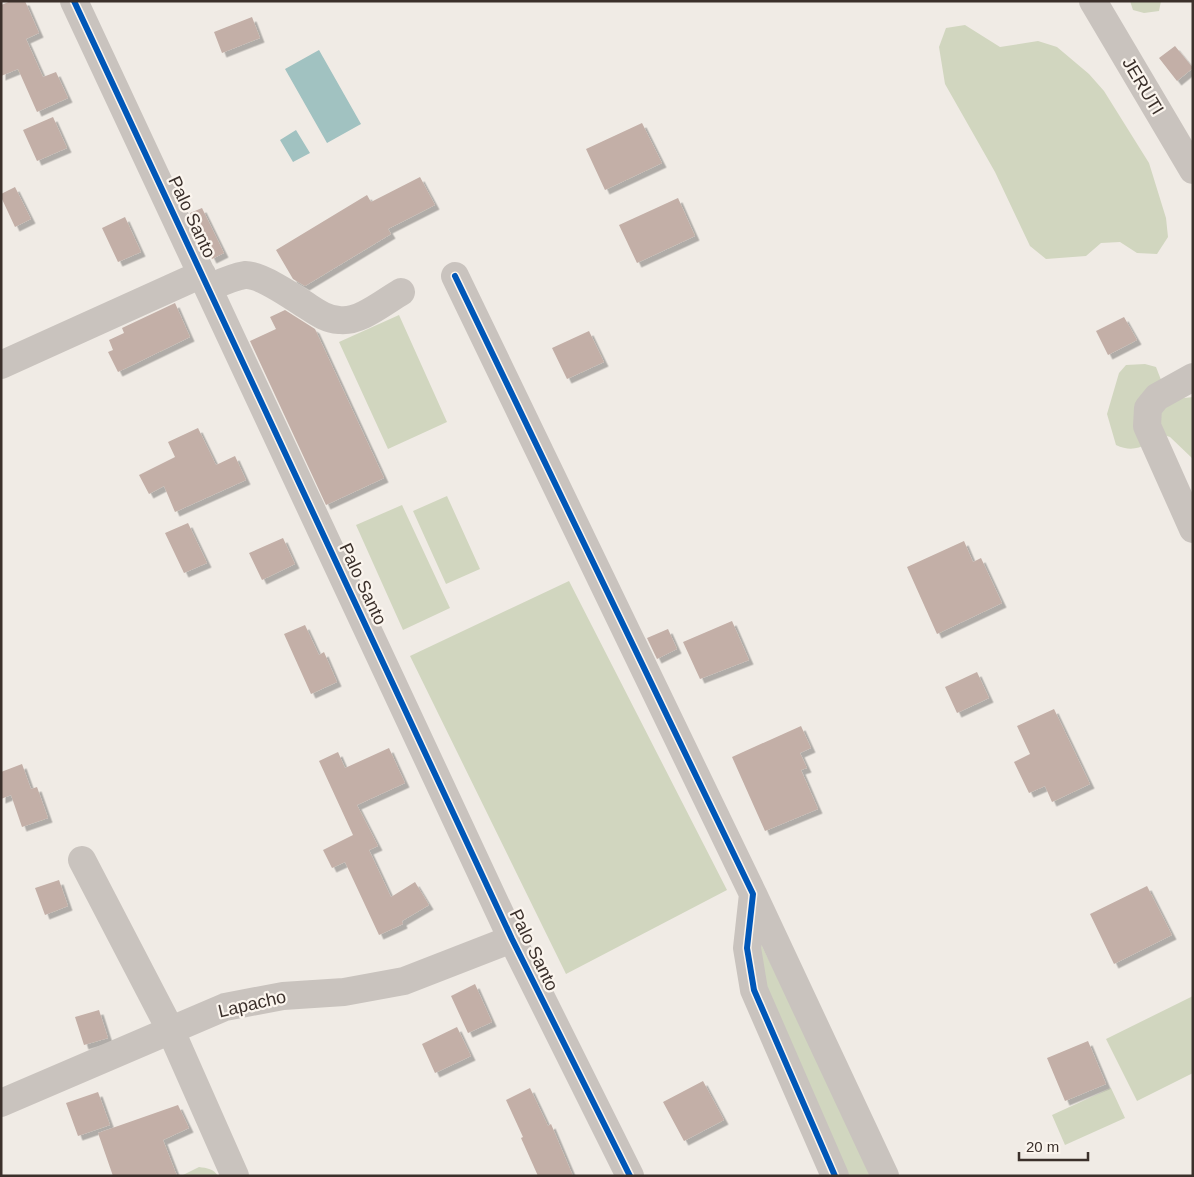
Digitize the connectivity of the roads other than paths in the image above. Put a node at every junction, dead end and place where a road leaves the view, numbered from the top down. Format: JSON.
{"nodes":[{"id":1,"x":74,"y":1,"type":"edge"},
{"id":2,"x":1093,"y":1,"type":"edge"},
{"id":3,"x":1193,"y":170,"type":"edge"},
{"id":4,"x":455,"y":276,"type":"dead end"},
{"id":5,"x":205,"y":281,"type":"junction"},
{"id":6,"x":401,"y":292,"type":"dead end"},
{"id":7,"x":1,"y":365,"type":"edge"},
{"id":8,"x":1193,"y":377,"type":"edge"},
{"id":9,"x":1193,"y":529,"type":"edge"},
{"id":10,"x":82,"y":860,"type":"dead end"},
{"id":11,"x":753,"y":894,"type":"junction"},
{"id":12,"x":512,"y":940,"type":"junction"},
{"id":13,"x":171,"y":1031,"type":"junction"},
{"id":14,"x":1,"y":1102,"type":"edge"},
{"id":15,"x":236,"y":1176,"type":"edge"},
{"id":16,"x":630,"y":1176,"type":"edge"},
{"id":17,"x":836,"y":1176,"type":"edge"},
{"id":18,"x":884,"y":1176,"type":"edge"}],
"edges":[{"from":1,"to":5,"type":"street","name":"Palo Santo"},
{"from":2,"to":3,"type":"street","name":"JERUTI"},
{"from":4,"to":11,"type":"street"},
{"from":5,"to":6,"type":"street"},
{"from":5,"to":7,"type":"street"},
{"from":5,"to":12,"type":"street","name":"Palo Santo"},
{"from":8,"to":9,"type":"street"},
{"from":10,"to":13,"type":"street"},
{"from":11,"to":17,"type":"street"},
{"from":11,"to":18,"type":"street"},
{"from":12,"to":13,"type":"street","name":"Lapacho"},
{"from":12,"to":16,"type":"street","name":"Palo Santo"},
{"from":13,"to":14,"type":"street","name":"Lapacho"},
{"from":13,"to":15,"type":"street"}]}
